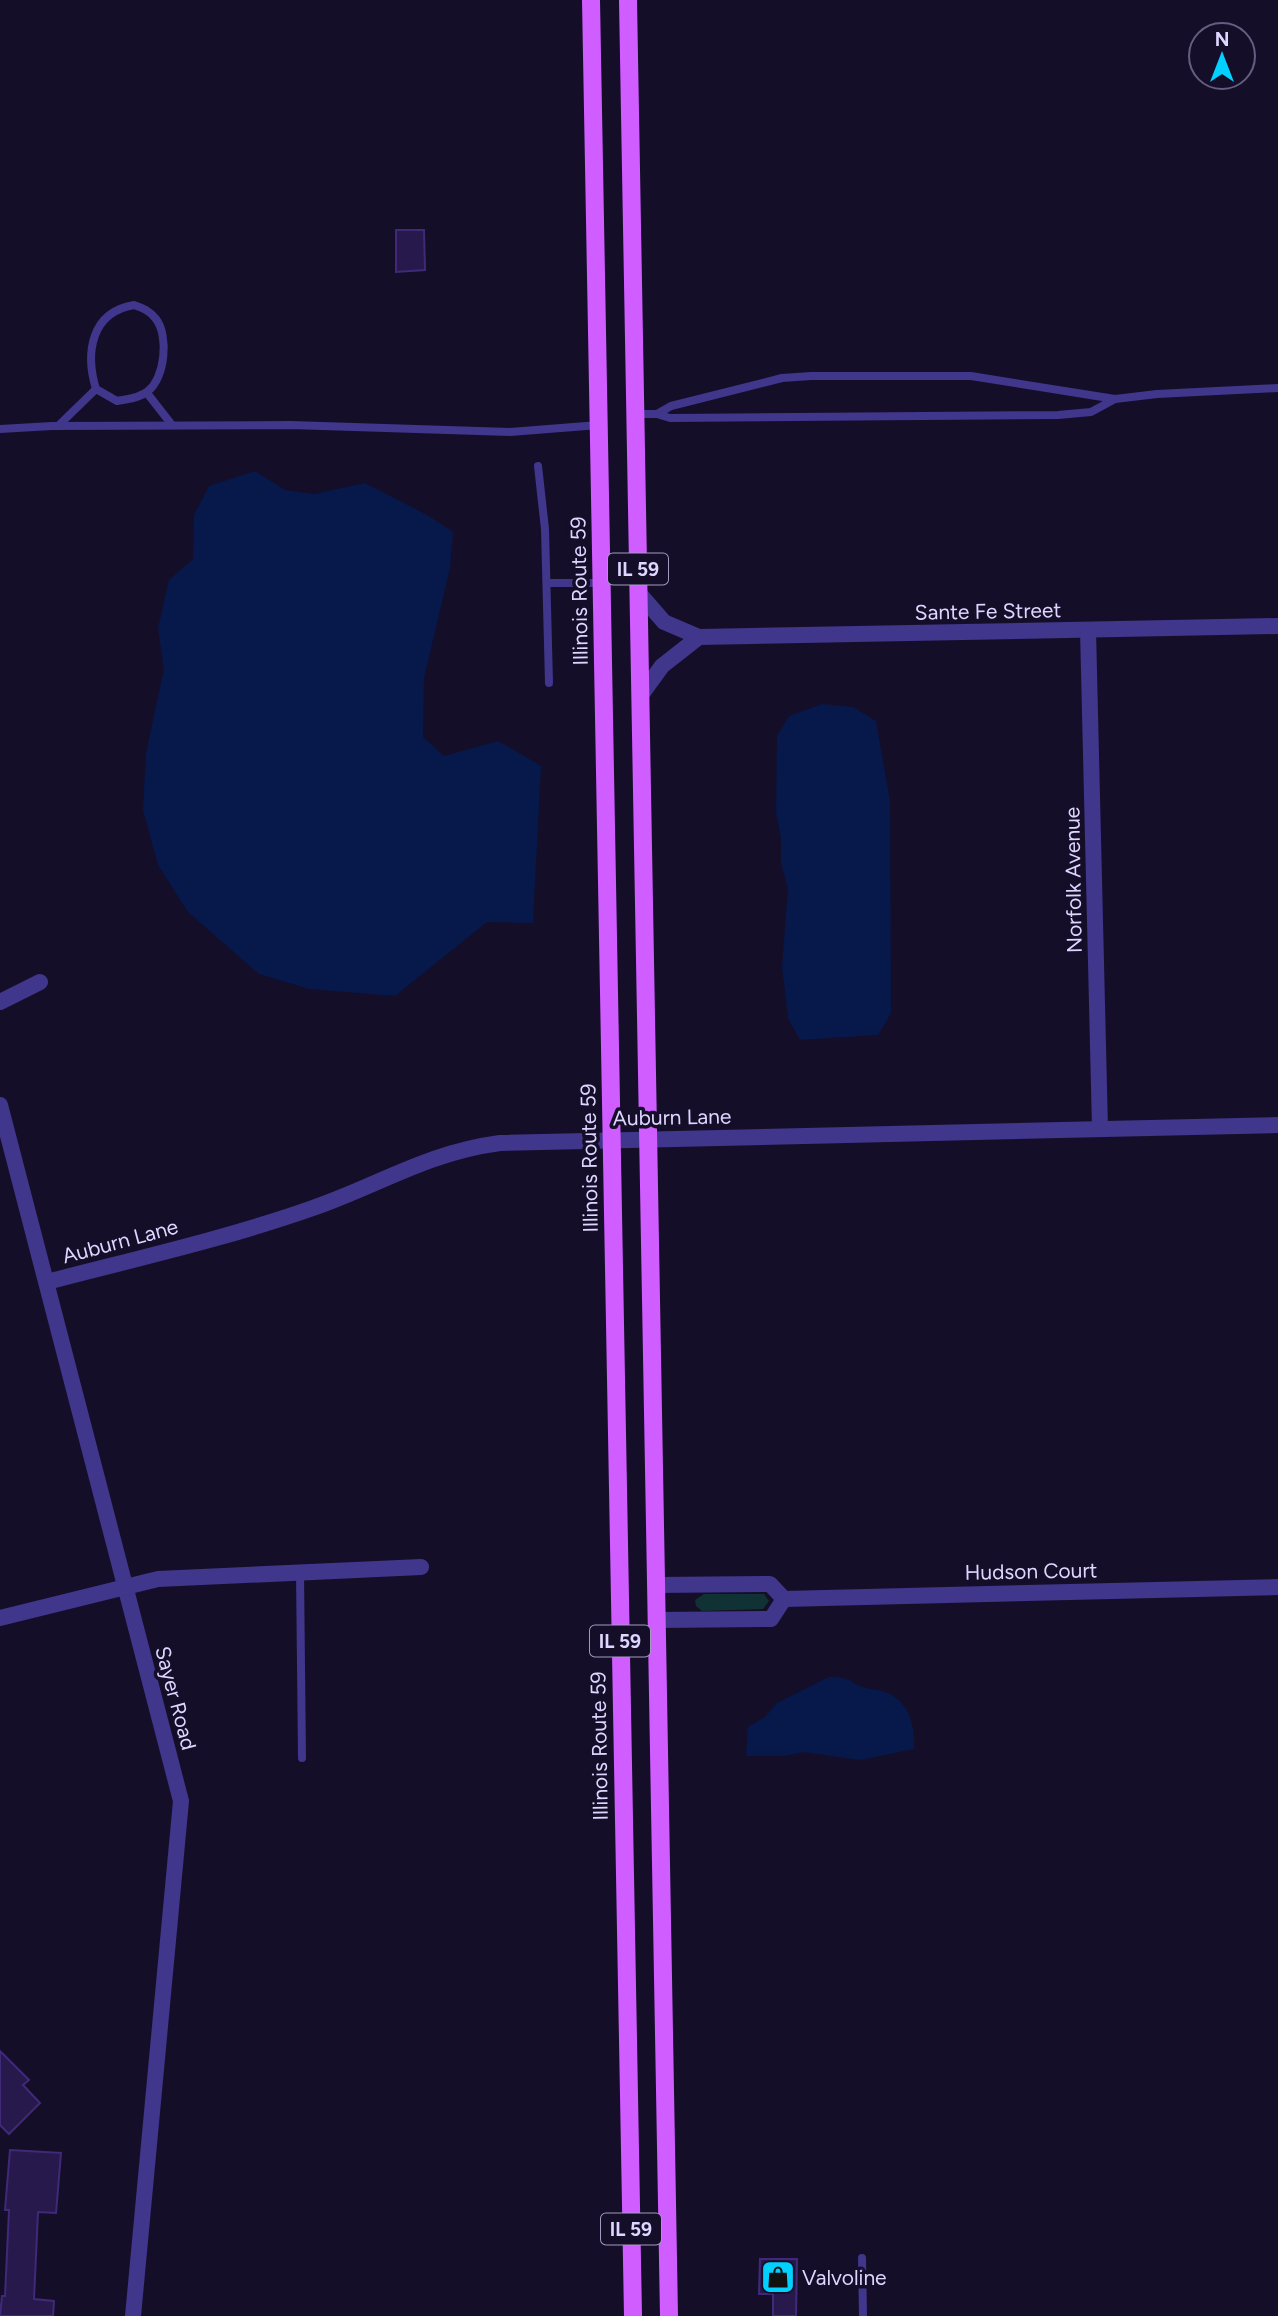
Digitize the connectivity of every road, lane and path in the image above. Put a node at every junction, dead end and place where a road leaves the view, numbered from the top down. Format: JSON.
{"nodes":[{"id":1,"x":592,"y":0,"type":"edge"},
{"id":2,"x":628,"y":0,"type":"edge"},
{"id":3,"x":1278,"y":388,"type":"edge"},
{"id":4,"x":96,"y":389,"type":"junction"},
{"id":5,"x":147,"y":393,"type":"junction"},
{"id":6,"x":1115,"y":399,"type":"junction"},
{"id":7,"x":635,"y":414,"type":"junction"},
{"id":8,"x":657,"y":414,"type":"junction"},
{"id":9,"x":172,"y":425,"type":"junction"},
{"id":10,"x":599,"y":425,"type":"junction"},
{"id":11,"x":58,"y":426,"type":"junction"},
{"id":12,"x":0,"y":429,"type":"edge"},
{"id":13,"x":538,"y":466,"type":"dead end"},
{"id":14,"x":548,"y":583,"type":"junction"},
{"id":15,"x":602,"y":583,"type":"junction"},
{"id":16,"x":638,"y":592,"type":"junction"},
{"id":17,"x":1278,"y":626,"type":"edge"},
{"id":18,"x":1088,"y":630,"type":"junction"},
{"id":19,"x":699,"y":637,"type":"junction"},
{"id":20,"x":549,"y":683,"type":"dead end"},
{"id":21,"x":640,"y":695,"type":"junction"},
{"id":22,"x":40,"y":982,"type":"dead end"},
{"id":23,"x":0,"y":1002,"type":"edge"},
{"id":24,"x":0,"y":1105,"type":"edge"},
{"id":25,"x":1278,"y":1125,"type":"edge"},
{"id":26,"x":1100,"y":1129,"type":"junction"},
{"id":27,"x":648,"y":1138,"type":"junction"},
{"id":28,"x":612,"y":1139,"type":"junction"},
{"id":29,"x":47,"y":1282,"type":"junction"},
{"id":30,"x":421,"y":1567,"type":"dead end"},
{"id":31,"x":300,"y":1573,"type":"junction"},
{"id":32,"x":656,"y":1585,"type":"junction"},
{"id":33,"x":125,"y":1586,"type":"junction"},
{"id":34,"x":1278,"y":1587,"type":"edge"},
{"id":35,"x":784,"y":1599,"type":"junction"},
{"id":36,"x":0,"y":1618,"type":"edge"},
{"id":37,"x":657,"y":1620,"type":"junction"},
{"id":38,"x":302,"y":1758,"type":"dead end"},
{"id":39,"x":862,"y":2258,"type":"dead end"},
{"id":40,"x":133,"y":2316,"type":"edge"},
{"id":41,"x":633,"y":2316,"type":"edge"},
{"id":42,"x":669,"y":2316,"type":"edge"},
{"id":43,"x":863,"y":2316,"type":"edge"}],
"edges":[{"from":1,"to":10,"type":"main road","name":"Illinois Route 59","number":"IL 59"},
{"from":2,"to":7,"type":"main road","number":"IL 59"},
{"from":3,"to":6,"type":"lane"},
{"from":4,"to":5,"type":"lane"},
{"from":4,"to":5,"type":"lane"},
{"from":4,"to":11,"type":"lane"},
{"from":5,"to":9,"type":"lane"},
{"from":6,"to":8,"type":"lane"},
{"from":6,"to":8,"type":"lane"},
{"from":7,"to":8,"type":"lane"},
{"from":7,"to":16,"type":"main road","number":"IL 59"},
{"from":9,"to":10,"type":"lane"},
{"from":9,"to":11,"type":"lane"},
{"from":10,"to":15,"type":"main road","name":"Illinois Route 59","number":"IL 59"},
{"from":11,"to":12,"type":"lane"},
{"from":13,"to":14,"type":"lane"},
{"from":14,"to":15,"type":"lane"},
{"from":14,"to":20,"type":"lane"},
{"from":15,"to":28,"type":"main road","name":"Illinois Route 59","number":"IL 59"},
{"from":16,"to":19,"type":"street","name":"Sante Fe Street"},
{"from":16,"to":21,"type":"main road","number":"IL 59"},
{"from":17,"to":18,"type":"street","name":"Sante Fe Street"},
{"from":18,"to":19,"type":"street","name":"Sante Fe Street"},
{"from":18,"to":26,"type":"street","name":"Norfolk Avenue"},
{"from":19,"to":21,"type":"street"},
{"from":21,"to":27,"type":"main road","number":"IL 59"},
{"from":22,"to":23,"type":"street"},
{"from":24,"to":29,"type":"street","name":"Sayer Road"},
{"from":25,"to":26,"type":"street","name":"Auburn Lane"},
{"from":26,"to":27,"type":"street","name":"Auburn Lane"},
{"from":27,"to":28,"type":"street","name":"Auburn Lane"},
{"from":27,"to":32,"type":"main road","number":"IL 59"},
{"from":28,"to":29,"type":"street","name":"Auburn Lane"},
{"from":28,"to":41,"type":"main road","name":"Illinois Route 59","number":"IL 59"},
{"from":29,"to":33,"type":"street","name":"Sayer Road"},
{"from":30,"to":31,"type":"street"},
{"from":31,"to":33,"type":"street"},
{"from":31,"to":38,"type":"lane"},
{"from":32,"to":35,"type":"street","name":"Hudson Court"},
{"from":32,"to":37,"type":"main road","number":"IL 59"},
{"from":33,"to":36,"type":"street"},
{"from":33,"to":40,"type":"street","name":"Sayer Road"},
{"from":34,"to":35,"type":"street","name":"Hudson Court"},
{"from":35,"to":37,"type":"street"},
{"from":37,"to":42,"type":"main road","number":"IL 59"},
{"from":39,"to":43,"type":"lane"}]}
